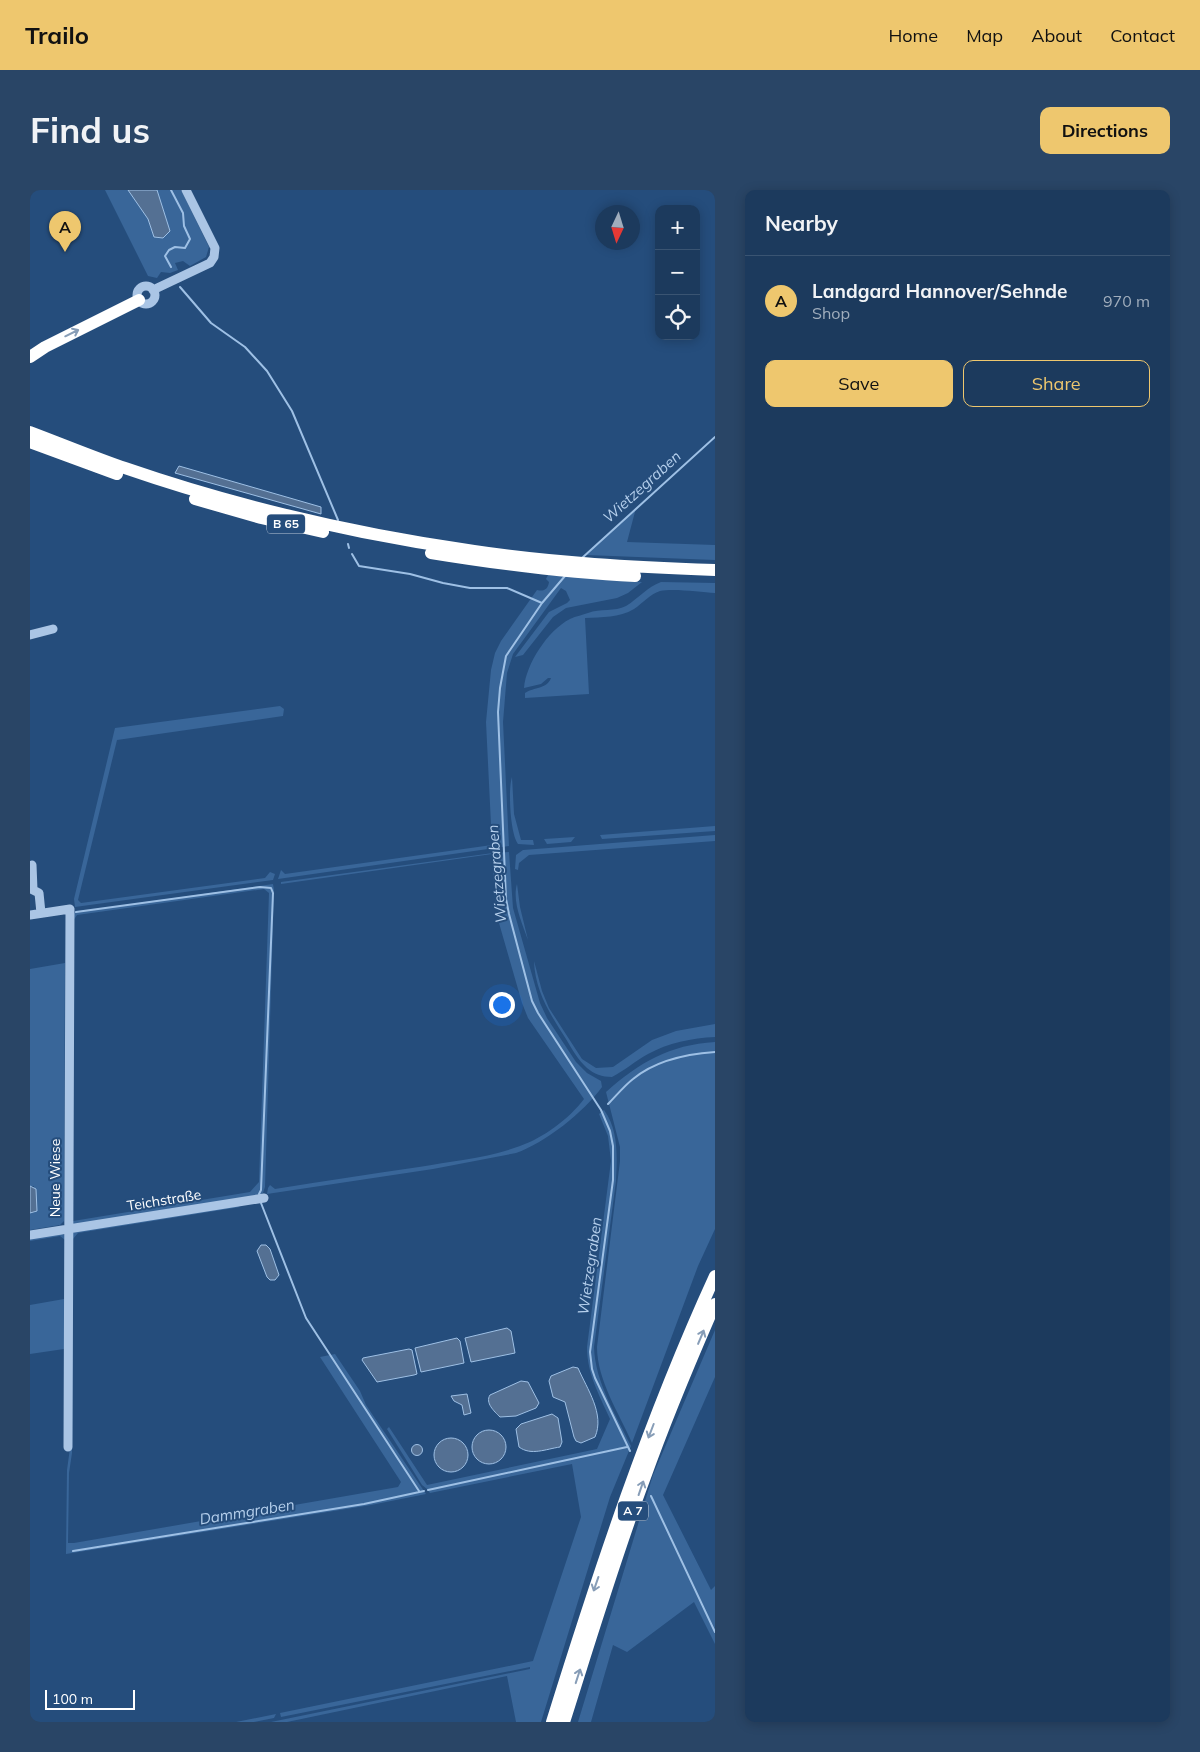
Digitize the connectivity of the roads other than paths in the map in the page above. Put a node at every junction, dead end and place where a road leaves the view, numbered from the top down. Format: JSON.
{"nodes":[{"id":1,"x":186,"y":190,"type":"edge"},
{"id":2,"x":139,"y":300,"type":"joint"},
{"id":3,"x":30,"y":357,"type":"edge"},
{"id":4,"x":30,"y":422,"type":"edge"},
{"id":5,"x":30,"y":432,"type":"edge"},
{"id":6,"x":30,"y":442,"type":"edge"},
{"id":7,"x":57,"y":443,"type":"junction"},
{"id":8,"x":553,"y":565,"type":"junction"},
{"id":9,"x":582,"y":568,"type":"junction"},
{"id":10,"x":715,"y":570,"type":"edge"},
{"id":11,"x":715,"y":579,"type":"edge"},
{"id":12,"x":53,"y":629,"type":"dead end"},
{"id":13,"x":30,"y":635,"type":"edge"},
{"id":14,"x":32,"y":865,"type":"dead end"},
{"id":15,"x":41,"y":913,"type":"junction"},
{"id":16,"x":30,"y":915,"type":"edge"},
{"id":17,"x":264,"y":1198,"type":"dead end"},
{"id":18,"x":69,"y":1229,"type":"junction"},
{"id":19,"x":30,"y":1235,"type":"edge"},
{"id":20,"x":715,"y":1276,"type":"edge"},
{"id":21,"x":715,"y":1304,"type":"edge"},
{"id":22,"x":68,"y":1447,"type":"dead end"},
{"id":23,"x":552,"y":1722,"type":"edge"},
{"id":24,"x":564,"y":1722,"type":"edge"}],
"edges":[{"from":1,"to":2,"type":"street"},
{"from":3,"to":2,"type":"highway","one_way":true},
{"from":4,"to":7,"type":"highway"},
{"from":5,"to":7,"type":"highway","number":"B 65"},
{"from":6,"to":8,"type":"highway","number":"B 65"},
{"from":7,"to":8,"type":"highway","number":"B 65"},
{"from":8,"to":9,"type":"highway","number":"B 65"},
{"from":9,"to":10,"type":"highway","number":"B 65"},
{"from":9,"to":11,"type":"highway","number":"B 65"},
{"from":12,"to":13,"type":"street"},
{"from":14,"to":15,"type":"street"},
{"from":15,"to":16,"type":"street"},
{"from":15,"to":18,"type":"street","name":"Neue Wiese"},
{"from":17,"to":18,"type":"street","name":"Teichstraße"},
{"from":18,"to":19,"type":"street","name":"Teichstraße"},
{"from":18,"to":22,"type":"street","name":"Neue Wiese"},
{"from":20,"to":23,"type":"highway","number":"A 7","one_way":true},
{"from":24,"to":21,"type":"highway","number":"A 7","one_way":true}]}
